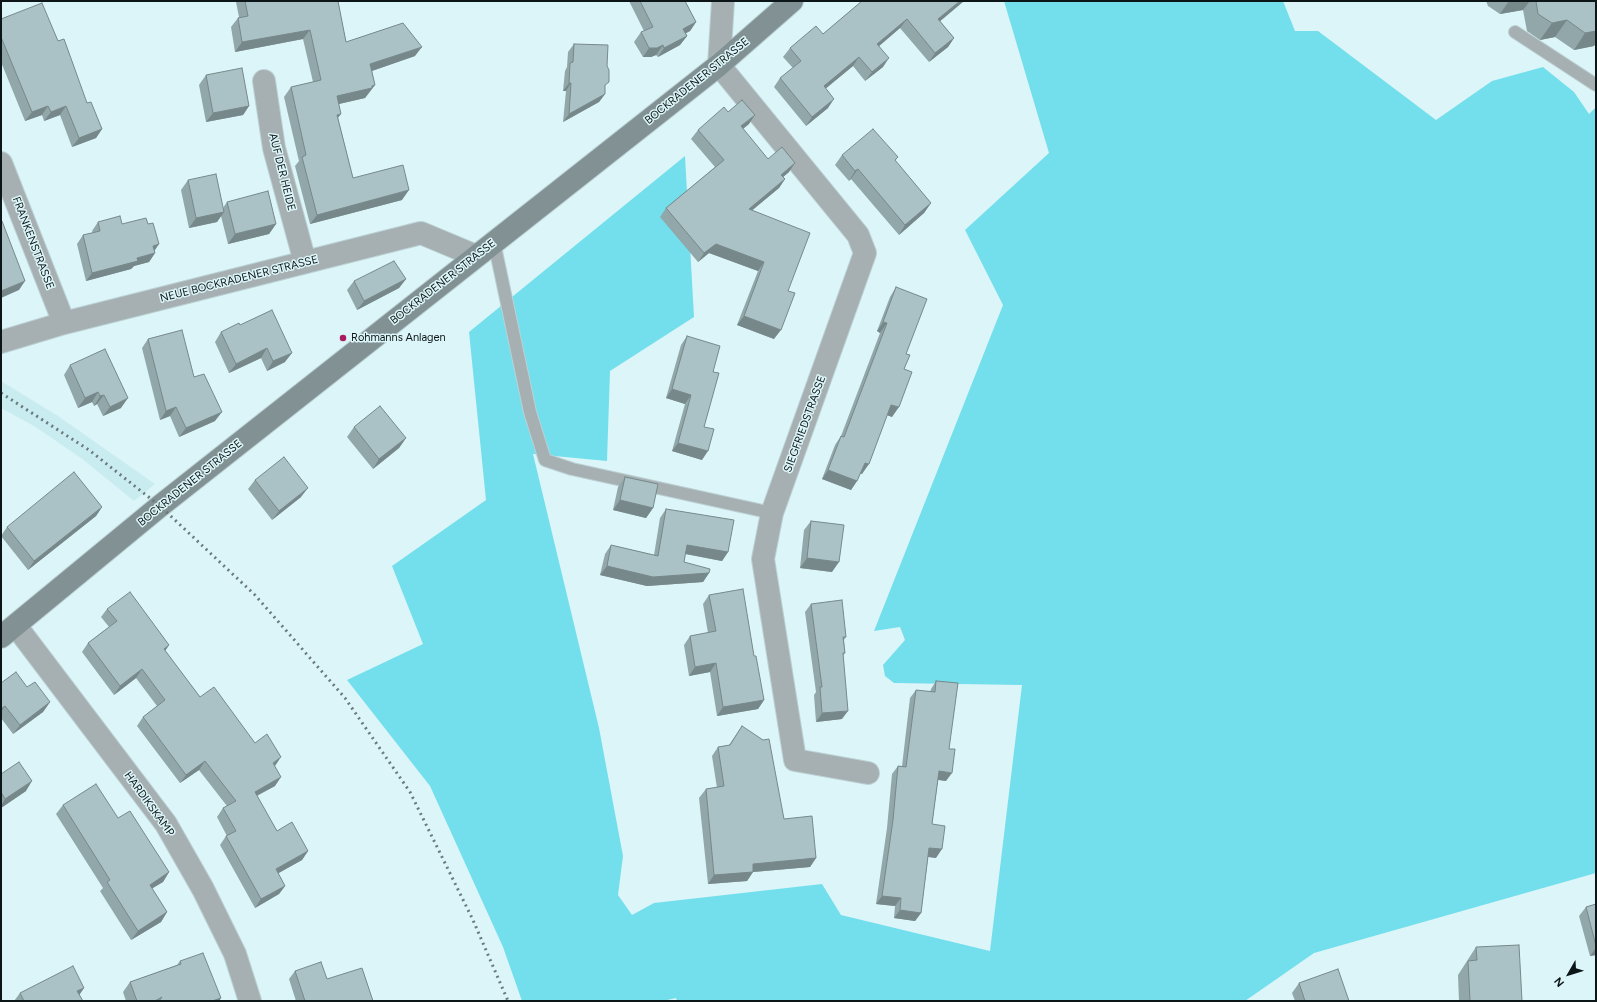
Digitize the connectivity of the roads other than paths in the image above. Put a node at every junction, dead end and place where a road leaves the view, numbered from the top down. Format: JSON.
{"nodes":[{"id":1,"x":723,"y":1,"type":"edge"},
{"id":2,"x":792,"y":1,"type":"edge"},
{"id":3,"x":1515,"y":32,"type":"dead end"},
{"id":4,"x":719,"y":65,"type":"junction"},
{"id":5,"x":264,"y":80,"type":"dead end"},
{"id":6,"x":1596,"y":85,"type":"edge"},
{"id":7,"x":1,"y":162,"type":"edge"},
{"id":8,"x":494,"y":242,"type":"junction"},
{"id":9,"x":476,"y":256,"type":"junction"},
{"id":10,"x":305,"y":262,"type":"junction"},
{"id":11,"x":64,"y":323,"type":"junction"},
{"id":12,"x":1,"y":342,"type":"edge"},
{"id":13,"x":772,"y":513,"type":"junction"},
{"id":14,"x":8,"y":631,"type":"edge"},
{"id":15,"x":868,"y":773,"type":"dead end"},
{"id":16,"x":250,"y":1001,"type":"edge"}],
"edges":[{"from":1,"to":4,"type":"street"},
{"from":2,"to":4,"type":"street","name":"BOCKRADENER STRASSE"},
{"from":3,"to":6,"type":"lane"},
{"from":4,"to":8,"type":"street","name":"BOCKRADENER STRASSE"},
{"from":4,"to":13,"type":"street","name":"SIEGFRIEDSTRASSE"},
{"from":5,"to":10,"type":"street","name":"AUF DER HEIDE"},
{"from":7,"to":11,"type":"street","name":"FRANKENSTRASSE"},
{"from":8,"to":9,"type":"street","name":"BOCKRADENER STRASSE"},
{"from":8,"to":13,"type":"lane"},
{"from":9,"to":10,"type":"street","name":"NEUE BOCKRADENER STRASSE"},
{"from":9,"to":14,"type":"street","name":"BOCKRADENER STRASSE"},
{"from":10,"to":11,"type":"street","name":"NEUE BOCKRADENER STRASSE"},
{"from":11,"to":12,"type":"street","name":"NEUE BOCKRADENER STRASSE"},
{"from":13,"to":15,"type":"street","name":"SIEGFRIEDSTRASSE"},
{"from":14,"to":16,"type":"street","name":"HARDIKSKAMP"}]}
